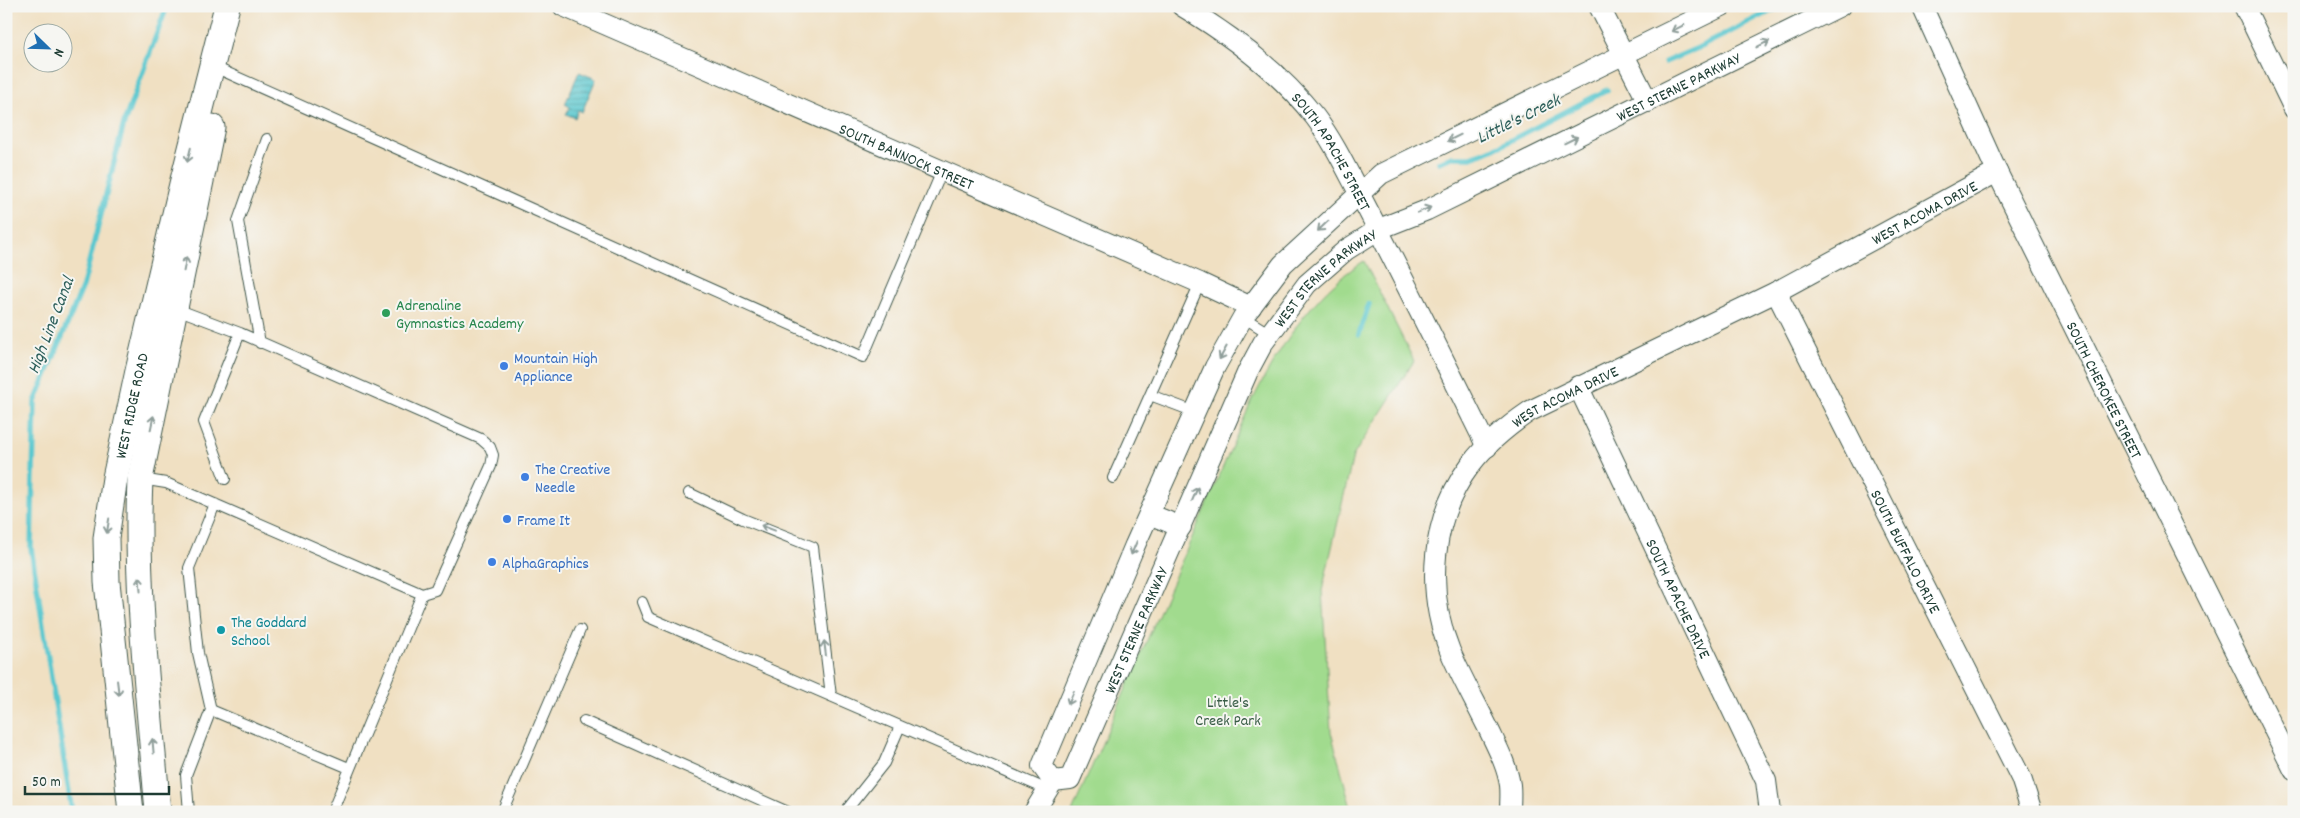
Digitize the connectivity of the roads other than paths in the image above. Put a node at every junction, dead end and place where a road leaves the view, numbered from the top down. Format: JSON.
{"nodes":[{"id":1,"x":227,"y":6,"type":"edge"},
{"id":2,"x":236,"y":6,"type":"edge"},
{"id":3,"x":563,"y":6,"type":"edge"},
{"id":4,"x":1182,"y":6,"type":"edge"},
{"id":5,"x":1599,"y":6,"type":"edge"},
{"id":6,"x":1722,"y":6,"type":"edge"},
{"id":7,"x":1840,"y":6,"type":"edge"},
{"id":8,"x":1922,"y":6,"type":"edge"},
{"id":9,"x":2244,"y":6,"type":"edge"},
{"id":10,"x":1625,"y":56,"type":"junction"},
{"id":11,"x":218,"y":68,"type":"junction"},
{"id":12,"x":1648,"y":102,"type":"junction"},
{"id":13,"x":2294,"y":109,"type":"edge"},
{"id":14,"x":267,"y":139,"type":"dead end"},
{"id":15,"x":942,"y":171,"type":"junction"},
{"id":16,"x":1997,"y":172,"type":"junction"},
{"id":17,"x":1358,"y":192,"type":"junction"},
{"id":18,"x":1379,"y":229,"type":"junction"},
{"id":19,"x":1200,"y":283,"type":"junction"},
{"id":20,"x":1776,"y":292,"type":"junction"},
{"id":21,"x":165,"y":307,"type":"junction"},
{"id":22,"x":1247,"y":312,"type":"junction"},
{"id":23,"x":240,"y":333,"type":"junction"},
{"id":24,"x":1270,"y":334,"type":"junction"},
{"id":25,"x":260,"y":343,"type":"junction"},
{"id":26,"x":1578,"y":386,"type":"junction"},
{"id":27,"x":1150,"y":395,"type":"junction"},
{"id":28,"x":1194,"y":412,"type":"junction"},
{"id":29,"x":1487,"y":447,"type":"junction"},
{"id":30,"x":127,"y":478,"type":"junction"},
{"id":31,"x":1113,"y":478,"type":"dead end"},
{"id":32,"x":225,"y":479,"type":"dead end"},
{"id":33,"x":689,"y":493,"type":"dead end"},
{"id":34,"x":215,"y":504,"type":"junction"},
{"id":35,"x":1149,"y":514,"type":"junction"},
{"id":36,"x":1181,"y":528,"type":"junction"},
{"id":37,"x":422,"y":594,"type":"junction"},
{"id":38,"x":642,"y":602,"type":"dead end"},
{"id":39,"x":580,"y":630,"type":"dead end"},
{"id":40,"x":831,"y":696,"type":"junction"},
{"id":41,"x":211,"y":710,"type":"junction"},
{"id":42,"x":584,"y":721,"type":"dead end"},
{"id":43,"x":900,"y":726,"type":"junction"},
{"id":44,"x":349,"y":768,"type":"junction"},
{"id":45,"x":2294,"y":770,"type":"edge"},
{"id":46,"x":1050,"y":786,"type":"junction"},
{"id":47,"x":131,"y":812,"type":"edge"},
{"id":48,"x":158,"y":812,"type":"edge"},
{"id":49,"x":189,"y":812,"type":"edge"},
{"id":50,"x":332,"y":812,"type":"edge"},
{"id":51,"x":502,"y":812,"type":"edge"},
{"id":52,"x":788,"y":812,"type":"edge"},
{"id":53,"x":845,"y":812,"type":"edge"},
{"id":54,"x":1034,"y":812,"type":"edge"},
{"id":55,"x":1510,"y":812,"type":"edge"},
{"id":56,"x":1770,"y":812,"type":"edge"},
{"id":57,"x":2032,"y":812,"type":"edge"}],
"edges":[{"from":1,"to":11,"type":"street","name":"WEST RIDGE ROAD"},
{"from":2,"to":11,"type":"street","name":"WEST RIDGE ROAD"},
{"from":3,"to":15,"type":"street","name":"SOUTH BANNOCK STREET"},
{"from":4,"to":17,"type":"street","name":"SOUTH APACHE STREET"},
{"from":5,"to":10,"type":"street"},
{"from":6,"to":10,"type":"street","name":"WEST STERNE PARKWAY","one_way":true},
{"from":12,"to":7,"type":"street","name":"WEST STERNE PARKWAY","one_way":true},
{"from":8,"to":16,"type":"street","name":"SOUTH CHEROKEE STREET"},
{"from":9,"to":13,"type":"street"},
{"from":10,"to":12,"type":"street"},
{"from":10,"to":17,"type":"street","name":"WEST STERNE PARKWAY","one_way":true},
{"from":11,"to":15,"type":"lane"},
{"from":11,"to":21,"type":"street","name":"WEST RIDGE ROAD"},
{"from":18,"to":12,"type":"street","name":"WEST STERNE PARKWAY","one_way":true},
{"from":14,"to":25,"type":"lane"},
{"from":15,"to":19,"type":"street","name":"SOUTH BANNOCK STREET"},
{"from":16,"to":20,"type":"street","name":"WEST ACOMA DRIVE"},
{"from":16,"to":45,"type":"street","name":"SOUTH CHEROKEE STREET"},
{"from":17,"to":18,"type":"street","name":"SOUTH APACHE STREET"},
{"from":17,"to":22,"type":"street","name":"WEST STERNE PARKWAY","one_way":true},
{"from":18,"to":24,"type":"street","name":"WEST STERNE PARKWAY"},
{"from":18,"to":29,"type":"street","name":"SOUTH APACHE STREET"},
{"from":19,"to":22,"type":"street","name":"SOUTH BANNOCK STREET"},
{"from":19,"to":27,"type":"lane"},
{"from":20,"to":26,"type":"street","name":"WEST ACOMA DRIVE"},
{"from":20,"to":57,"type":"street","name":"SOUTH BUFFALO DRIVE"},
{"from":21,"to":23,"type":"lane"},
{"from":21,"to":30,"type":"street","name":"WEST RIDGE ROAD"},
{"from":22,"to":24,"type":"lane"},
{"from":22,"to":28,"type":"street","name":"WEST STERNE PARKWAY","one_way":true},
{"from":23,"to":25,"type":"lane"},
{"from":23,"to":32,"type":"lane"},
{"from":36,"to":24,"type":"street","name":"WEST STERNE PARKWAY","one_way":true},
{"from":25,"to":37,"type":"lane"},
{"from":26,"to":29,"type":"street","name":"WEST ACOMA DRIVE"},
{"from":26,"to":56,"type":"street","name":"SOUTH APACHE DRIVE"},
{"from":27,"to":28,"type":"lane"},
{"from":27,"to":31,"type":"lane"},
{"from":28,"to":35,"type":"street","name":"WEST STERNE PARKWAY"},
{"from":29,"to":55,"type":"street","name":"WEST ACOMA DRIVE"},
{"from":30,"to":34,"type":"lane"},
{"from":30,"to":47,"type":"street","name":"WEST RIDGE ROAD","one_way":true},
{"from":48,"to":30,"type":"street","name":"WEST RIDGE ROAD","one_way":true},
{"from":40,"to":33,"type":"lane","one_way":true},
{"from":34,"to":37,"type":"lane"},
{"from":34,"to":41,"type":"lane"},
{"from":35,"to":36,"type":"street"},
{"from":35,"to":46,"type":"street","name":"WEST STERNE PARKWAY","one_way":true},
{"from":36,"to":46,"type":"street","name":"WEST STERNE PARKWAY"},
{"from":37,"to":44,"type":"lane"},
{"from":38,"to":40,"type":"lane"},
{"from":39,"to":51,"type":"lane"},
{"from":40,"to":43,"type":"lane"},
{"from":41,"to":44,"type":"lane"},
{"from":41,"to":49,"type":"lane"},
{"from":42,"to":52,"type":"lane"},
{"from":43,"to":46,"type":"lane"},
{"from":43,"to":53,"type":"lane"},
{"from":44,"to":50,"type":"lane"},
{"from":46,"to":54,"type":"street"}]}
